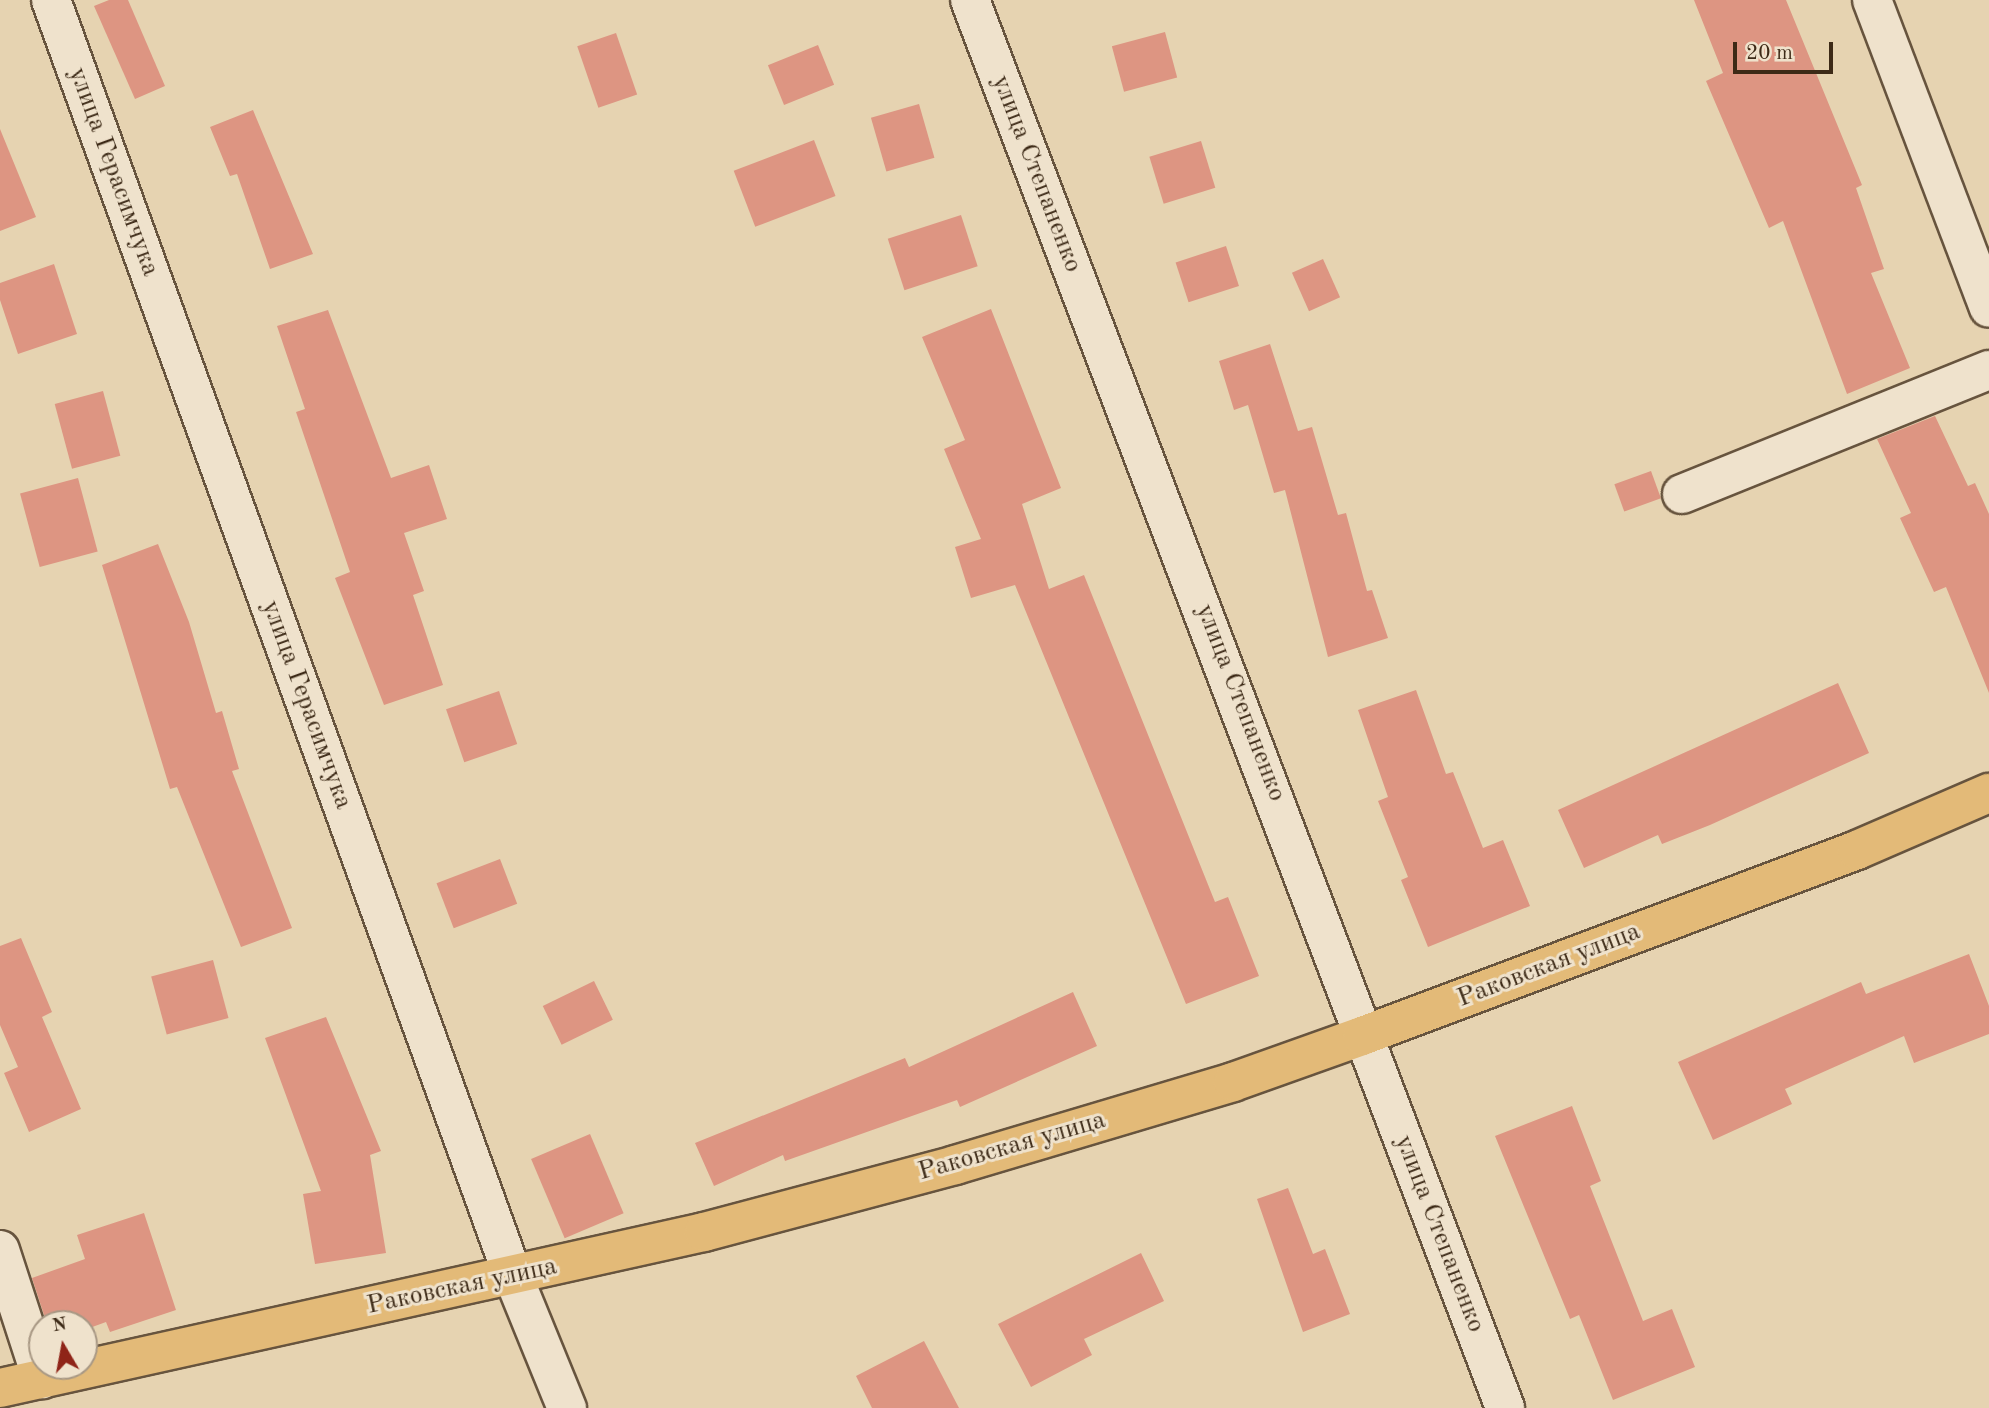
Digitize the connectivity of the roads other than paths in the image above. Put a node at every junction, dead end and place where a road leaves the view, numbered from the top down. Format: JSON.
{"nodes":[{"id":1,"x":51,"y":0,"type":"edge"},
{"id":2,"x":970,"y":0,"type":"edge"},
{"id":3,"x":1872,"y":0,"type":"edge"},
{"id":4,"x":1989,"y":308,"type":"edge"},
{"id":5,"x":1989,"y":370,"type":"edge"},
{"id":6,"x":1682,"y":494,"type":"dead end"},
{"id":7,"x":1989,"y":793,"type":"edge"},
{"id":8,"x":1362,"y":1036,"type":"junction"},
{"id":9,"x":0,"y":1250,"type":"edge"},
{"id":10,"x":513,"y":1276,"type":"junction"},
{"id":11,"x":28,"y":1336,"type":"edge"},
{"id":12,"x":98,"y":1367,"type":"edge"},
{"id":13,"x":37,"y":1380,"type":"edge"},
{"id":14,"x":0,"y":1388,"type":"edge"},
{"id":15,"x":567,"y":1408,"type":"edge"},
{"id":16,"x":1505,"y":1408,"type":"edge"}],
"edges":[{"from":1,"to":10,"type":"street","name":"улица Герасимчука"},
{"from":2,"to":8,"type":"street","name":"улица Степаненко"},
{"from":3,"to":4,"type":"street"},
{"from":5,"to":6,"type":"street"},
{"from":7,"to":8,"type":"main road","name":"Раковская улица"},
{"from":8,"to":10,"type":"main road","name":"Раковская улица"},
{"from":8,"to":16,"type":"street","name":"улица Степаненко"},
{"from":9,"to":11,"type":"street"},
{"from":10,"to":12,"type":"main road","name":"Раковская улица"},
{"from":10,"to":15,"type":"street","name":"улица Герасимчука"},
{"from":13,"to":14,"type":"main road","name":"Раковская улица"}]}
